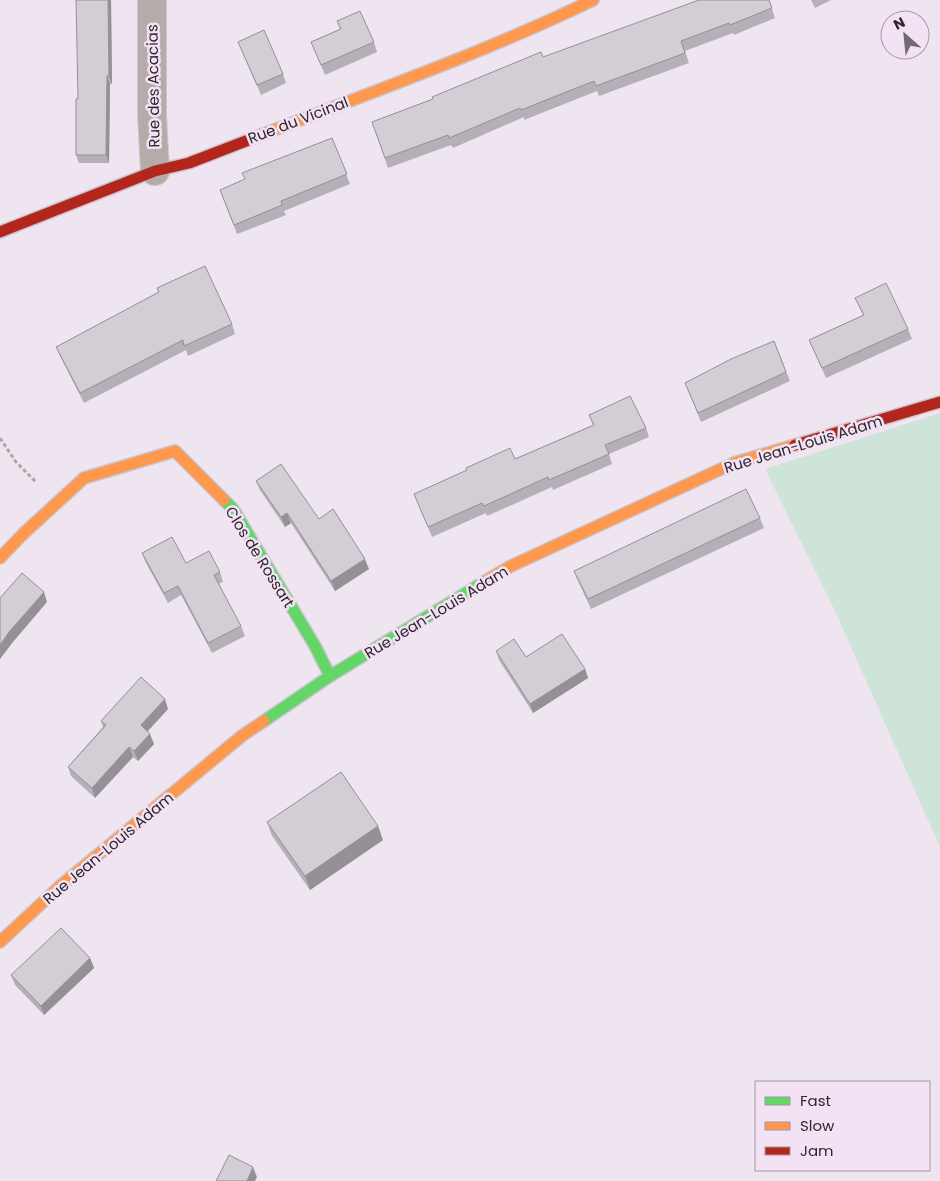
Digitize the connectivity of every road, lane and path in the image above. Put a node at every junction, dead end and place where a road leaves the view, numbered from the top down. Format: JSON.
{"nodes":[{"id":1,"x":152,"y":0,"type":"edge"},
{"id":2,"x":593,"y":0,"type":"edge"},
{"id":3,"x":155,"y":171,"type":"junction"},
{"id":4,"x":0,"y":232,"type":"edge"},
{"id":5,"x":940,"y":402,"type":"edge"},
{"id":6,"x":0,"y":438,"type":"edge"},
{"id":7,"x":57,"y":502,"type":"junction"},
{"id":8,"x":0,"y":558,"type":"edge"},
{"id":9,"x":330,"y":676,"type":"junction"},
{"id":10,"x":0,"y":942,"type":"edge"}],
"edges":[{"from":1,"to":3,"type":"street","name":"Rue des Acacias"},
{"from":2,"to":3,"type":"street","name":"Rue du Vicinal"},
{"from":3,"to":4,"type":"street","name":"Rue du Vicinal"},
{"from":5,"to":9,"type":"street","name":"Rue Jean-Louis Adam"},
{"from":6,"to":7,"type":"path"},
{"from":7,"to":8,"type":"street","name":"Clos de Rossart"},
{"from":7,"to":9,"type":"street","name":"Clos de Rossart"},
{"from":9,"to":10,"type":"street","name":"Rue Jean-Louis Adam"}]}
